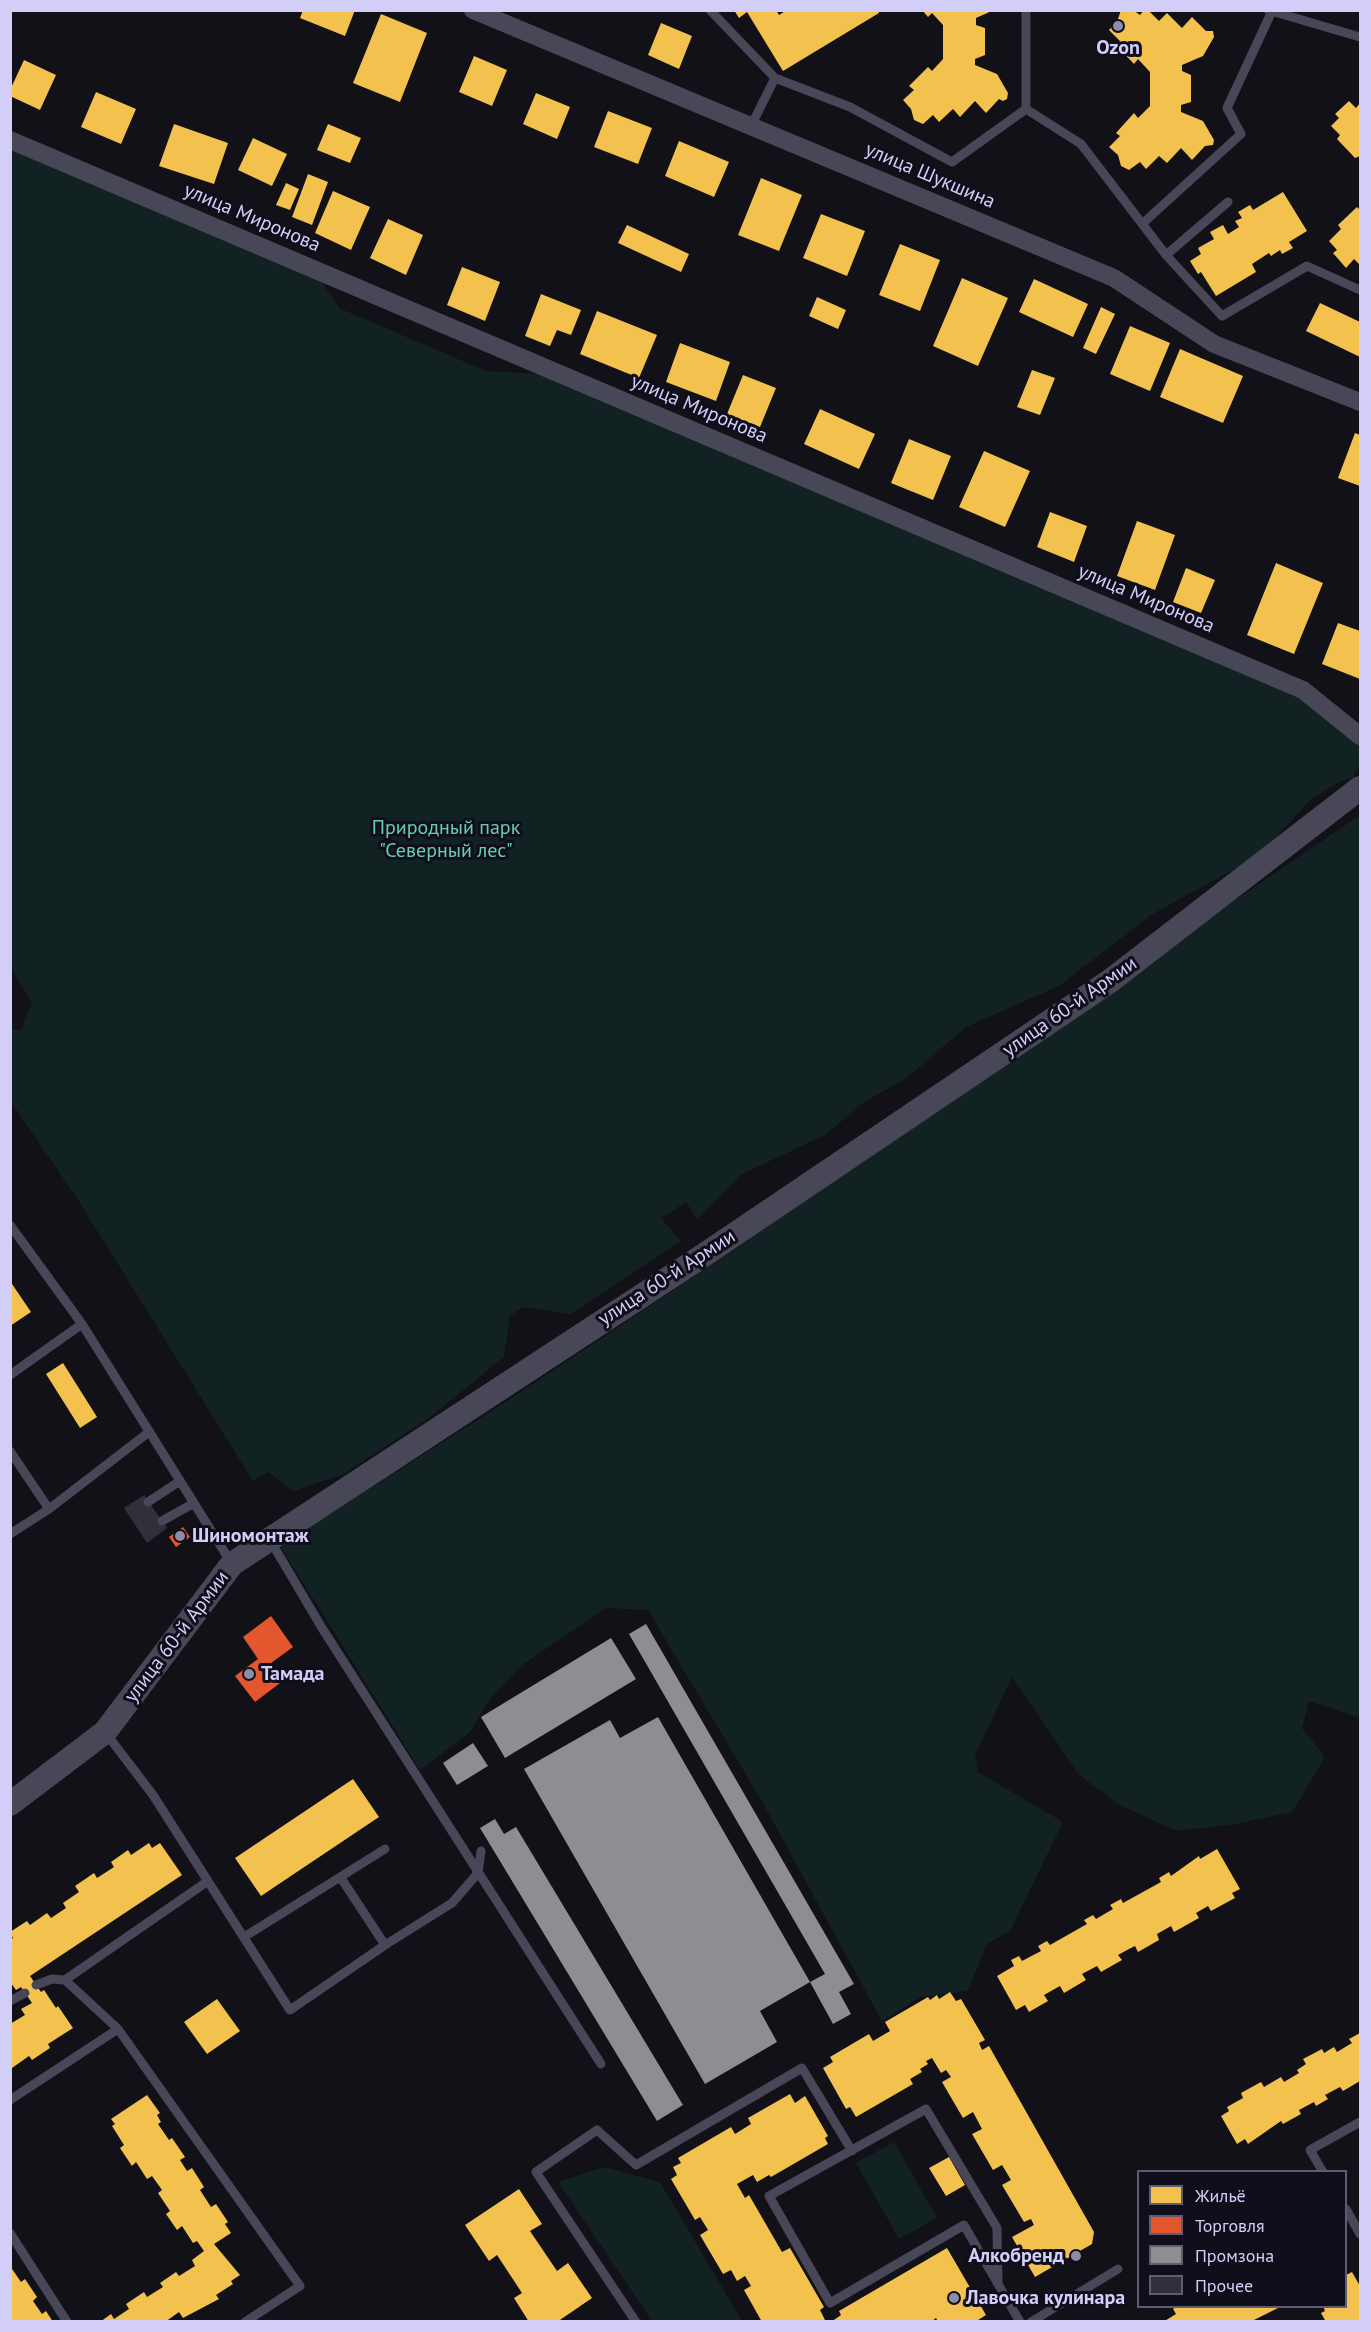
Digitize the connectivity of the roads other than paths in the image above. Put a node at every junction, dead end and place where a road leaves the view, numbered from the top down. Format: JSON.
{"nodes":[{"id":1,"x":473,"y":10,"type":"edge"},
{"id":2,"x":710,"y":10,"type":"edge"},
{"id":3,"x":1026,"y":10,"type":"edge"},
{"id":4,"x":1270,"y":11,"type":"edge"},
{"id":5,"x":1360,"y":37,"type":"edge"},
{"id":6,"x":775,"y":78,"type":"junction"},
{"id":7,"x":1026,"y":109,"type":"junction"},
{"id":8,"x":752,"y":126,"type":"junction"},
{"id":9,"x":10,"y":140,"type":"edge"},
{"id":10,"x":1228,"y":202,"type":"dead end"},
{"id":11,"x":1142,"y":224,"type":"junction"},
{"id":12,"x":1166,"y":255,"type":"junction"},
{"id":13,"x":1360,"y":290,"type":"edge"},
{"id":14,"x":1360,"y":402,"type":"edge"},
{"id":15,"x":1360,"y":735,"type":"edge"},
{"id":16,"x":1360,"y":788,"type":"edge"},
{"id":17,"x":10,"y":1226,"type":"edge"},
{"id":18,"x":82,"y":1324,"type":"junction"},
{"id":19,"x":10,"y":1375,"type":"edge"},
{"id":20,"x":149,"y":1432,"type":"junction"},
{"id":21,"x":10,"y":1451,"type":"edge"},
{"id":22,"x":180,"y":1481,"type":"junction"},
{"id":23,"x":148,"y":1502,"type":"dead end"},
{"id":24,"x":194,"y":1503,"type":"junction"},
{"id":25,"x":49,"y":1509,"type":"junction"},
{"id":26,"x":162,"y":1521,"type":"dead end"},
{"id":27,"x":10,"y":1534,"type":"edge"},
{"id":28,"x":268,"y":1538,"type":"junction"},
{"id":29,"x":232,"y":1564,"type":"junction"},
{"id":30,"x":105,"y":1732,"type":"junction"},
{"id":31,"x":10,"y":1804,"type":"edge"},
{"id":32,"x":385,"y":1850,"type":"dead end"},
{"id":33,"x":481,"y":1851,"type":"dead end"},
{"id":34,"x":478,"y":1873,"type":"junction"},
{"id":35,"x":341,"y":1878,"type":"junction"},
{"id":36,"x":208,"y":1881,"type":"junction"},
{"id":37,"x":244,"y":1937,"type":"junction"},
{"id":38,"x":385,"y":1945,"type":"junction"},
{"id":39,"x":65,"y":1980,"type":"junction"},
{"id":40,"x":36,"y":1985,"type":"dead end"},
{"id":41,"x":25,"y":1993,"type":"dead end"},
{"id":42,"x":10,"y":2001,"type":"edge"},
{"id":43,"x":118,"y":2029,"type":"junction"},
{"id":44,"x":601,"y":2064,"type":"dead end"},
{"id":45,"x":10,"y":2100,"type":"edge"},
{"id":46,"x":1360,"y":2122,"type":"edge"},
{"id":47,"x":852,"y":2151,"type":"junction"},
{"id":48,"x":1322,"y":2170,"type":"edge"},
{"id":49,"x":1347,"y":2211,"type":"edge"},
{"id":50,"x":10,"y":2233,"type":"edge"},
{"id":51,"x":1360,"y":2234,"type":"edge"},
{"id":52,"x":1118,"y":2269,"type":"dead end"},
{"id":53,"x":998,"y":2284,"type":"junction"},
{"id":54,"x":68,"y":2322,"type":"edge"},
{"id":55,"x":245,"y":2322,"type":"edge"},
{"id":56,"x":636,"y":2322,"type":"edge"},
{"id":57,"x":1020,"y":2322,"type":"edge"},
{"id":58,"x":1031,"y":2322,"type":"edge"}],
"edges":[{"from":1,"to":8,"type":"street","name":"улица Шукшина"},
{"from":2,"to":6,"type":"lane"},
{"from":3,"to":7,"type":"lane"},
{"from":4,"to":5,"type":"lane"},
{"from":4,"to":11,"type":"lane"},
{"from":6,"to":7,"type":"lane"},
{"from":6,"to":8,"type":"lane"},
{"from":7,"to":11,"type":"lane"},
{"from":8,"to":14,"type":"street","name":"улица Шукшина"},
{"from":9,"to":15,"type":"street","name":"улица Миронова"},
{"from":10,"to":12,"type":"lane"},
{"from":11,"to":12,"type":"lane"},
{"from":12,"to":13,"type":"lane"},
{"from":16,"to":28,"type":"street","name":"улица 60-й Армии"},
{"from":17,"to":18,"type":"lane"},
{"from":18,"to":19,"type":"lane"},
{"from":18,"to":20,"type":"lane"},
{"from":20,"to":22,"type":"lane"},
{"from":20,"to":25,"type":"lane"},
{"from":21,"to":25,"type":"lane"},
{"from":22,"to":23,"type":"lane"},
{"from":22,"to":24,"type":"lane"},
{"from":24,"to":26,"type":"lane"},
{"from":24,"to":29,"type":"lane"},
{"from":25,"to":27,"type":"lane"},
{"from":28,"to":29,"type":"street","name":"улица 60-й Армии"},
{"from":28,"to":34,"type":"lane"},
{"from":29,"to":30,"type":"street","name":"улица 60-й Армии"},
{"from":30,"to":31,"type":"street","name":"улица 60-й Армии"},
{"from":30,"to":36,"type":"lane"},
{"from":32,"to":35,"type":"lane"},
{"from":33,"to":34,"type":"lane"},
{"from":34,"to":38,"type":"lane"},
{"from":34,"to":44,"type":"lane"},
{"from":35,"to":37,"type":"lane"},
{"from":35,"to":38,"type":"lane"},
{"from":36,"to":37,"type":"lane"},
{"from":36,"to":39,"type":"lane"},
{"from":37,"to":38,"type":"lane"},
{"from":39,"to":40,"type":"lane"},
{"from":39,"to":43,"type":"lane"},
{"from":41,"to":42,"type":"lane"},
{"from":43,"to":45,"type":"lane"},
{"from":43,"to":55,"type":"lane"},
{"from":46,"to":48,"type":"lane"},
{"from":47,"to":53,"type":"lane"},
{"from":47,"to":53,"type":"lane"},
{"from":47,"to":56,"type":"lane"},
{"from":49,"to":51,"type":"lane"},
{"from":50,"to":54,"type":"lane"},
{"from":52,"to":58,"type":"lane"},
{"from":53,"to":57,"type":"lane"}]}
